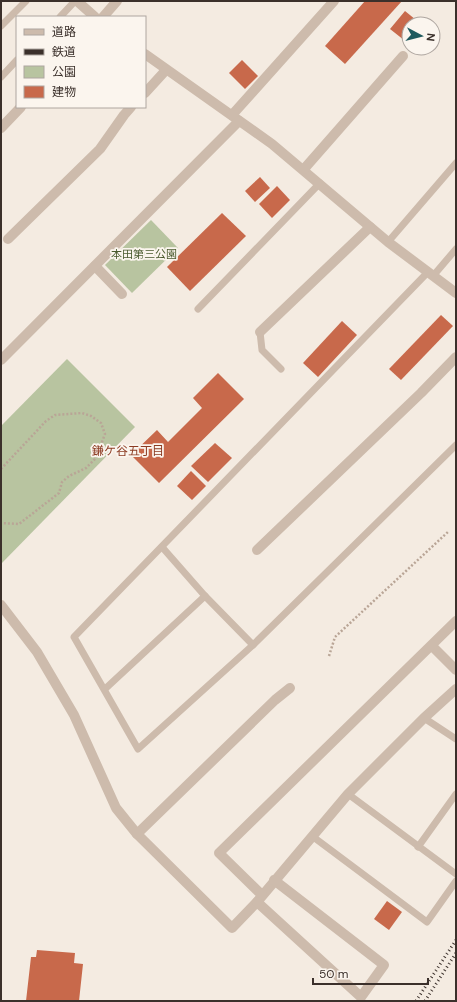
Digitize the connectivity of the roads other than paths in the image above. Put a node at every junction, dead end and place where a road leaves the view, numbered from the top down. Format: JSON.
{"nodes":[{"id":1,"x":26,"y":1,"type":"edge"},
{"id":2,"x":76,"y":1,"type":"edge"},
{"id":3,"x":117,"y":1,"type":"edge"},
{"id":4,"x":334,"y":1,"type":"edge"},
{"id":5,"x":61,"y":16,"type":"edge"},
{"id":6,"x":94,"y":16,"type":"edge"},
{"id":7,"x":104,"y":16,"type":"edge"},
{"id":8,"x":1,"y":26,"type":"edge"},
{"id":9,"x":146,"y":55,"type":"edge"},
{"id":10,"x":404,"y":56,"type":"dead end"},
{"id":11,"x":16,"y":61,"type":"edge"},
{"id":12,"x":166,"y":70,"type":"junction"},
{"id":13,"x":1,"y":77,"type":"edge"},
{"id":14,"x":146,"y":91,"type":"edge"},
{"id":15,"x":20,"y":108,"type":"edge"},
{"id":16,"x":130,"y":108,"type":"edge"},
{"id":17,"x":235,"y":118,"type":"junction"},
{"id":18,"x":1,"y":128,"type":"edge"},
{"id":19,"x":456,"y":163,"type":"edge"},
{"id":20,"x":304,"y":170,"type":"junction"},
{"id":21,"x":320,"y":183,"type":"junction"},
{"id":22,"x":370,"y":226,"type":"junction"},
{"id":23,"x":8,"y":239,"type":"dead end"},
{"id":24,"x":388,"y":242,"type":"junction"},
{"id":25,"x":456,"y":250,"type":"edge"},
{"id":26,"x":95,"y":266,"type":"junction"},
{"id":27,"x":430,"y":274,"type":"junction"},
{"id":28,"x":456,"y":293,"type":"edge"},
{"id":29,"x":122,"y":294,"type":"dead end"},
{"id":30,"x":198,"y":309,"type":"dead end"},
{"id":31,"x":260,"y":332,"type":"joint"},
{"id":32,"x":456,"y":357,"type":"edge"},
{"id":33,"x":1,"y":360,"type":"edge"},
{"id":34,"x":281,"y":369,"type":"dead end"},
{"id":35,"x":456,"y":445,"type":"edge"},
{"id":36,"x":162,"y":547,"type":"junction"},
{"id":37,"x":257,"y":550,"type":"dead end"},
{"id":38,"x":206,"y":596,"type":"junction"},
{"id":39,"x":1,"y":605,"type":"edge"},
{"id":40,"x":456,"y":621,"type":"edge"},
{"id":41,"x":253,"y":645,"type":"junction"},
{"id":42,"x":432,"y":646,"type":"junction"},
{"id":43,"x":456,"y":670,"type":"edge"},
{"id":44,"x":290,"y":688,"type":"dead end"},
{"id":45,"x":105,"y":689,"type":"junction"},
{"id":46,"x":456,"y":689,"type":"edge"},
{"id":47,"x":424,"y":718,"type":"junction"},
{"id":48,"x":456,"y":738,"type":"edge"},
{"id":49,"x":348,"y":794,"type":"junction"},
{"id":50,"x":456,"y":794,"type":"edge"},
{"id":51,"x":136,"y":834,"type":"junction"},
{"id":52,"x":312,"y":836,"type":"junction"},
{"id":53,"x":418,"y":846,"type":"junction"},
{"id":54,"x":456,"y":874,"type":"edge"},
{"id":55,"x":274,"y":880,"type":"junction"},
{"id":56,"x":456,"y":881,"type":"edge"},
{"id":57,"x":260,"y":898,"type":"junction"}],
"edges":[{"from":1,"to":8,"type":"lane"},
{"from":2,"to":5,"type":"lane"},
{"from":2,"to":6,"type":"street"},
{"from":3,"to":7,"type":"street"},
{"from":4,"to":17,"type":"street"},
{"from":9,"to":12,"type":"street"},
{"from":10,"to":20,"type":"street"},
{"from":11,"to":13,"type":"lane"},
{"from":12,"to":14,"type":"street"},
{"from":12,"to":17,"type":"street"},
{"from":15,"to":18,"type":"street"},
{"from":16,"to":23,"type":"street"},
{"from":17,"to":20,"type":"street"},
{"from":17,"to":26,"type":"street"},
{"from":19,"to":24,"type":"lane"},
{"from":20,"to":21,"type":"street"},
{"from":21,"to":22,"type":"street"},
{"from":21,"to":30,"type":"lane"},
{"from":22,"to":24,"type":"street"},
{"from":22,"to":31,"type":"street"},
{"from":24,"to":27,"type":"street"},
{"from":25,"to":27,"type":"lane"},
{"from":26,"to":29,"type":"street"},
{"from":26,"to":33,"type":"street"},
{"from":27,"to":28,"type":"street"},
{"from":27,"to":36,"type":"lane"},
{"from":31,"to":34,"type":"lane"},
{"from":32,"to":37,"type":"street"},
{"from":35,"to":41,"type":"lane"},
{"from":36,"to":38,"type":"lane"},
{"from":36,"to":45,"type":"lane"},
{"from":38,"to":41,"type":"lane"},
{"from":38,"to":45,"type":"lane"},
{"from":39,"to":51,"type":"street"},
{"from":40,"to":42,"type":"street"},
{"from":41,"to":45,"type":"lane"},
{"from":42,"to":43,"type":"street"},
{"from":42,"to":57,"type":"street"},
{"from":44,"to":51,"type":"street"},
{"from":46,"to":47,"type":"street"},
{"from":47,"to":48,"type":"lane"},
{"from":47,"to":49,"type":"street"},
{"from":49,"to":52,"type":"street"},
{"from":49,"to":53,"type":"lane"},
{"from":50,"to":53,"type":"lane"},
{"from":51,"to":57,"type":"street"},
{"from":52,"to":55,"type":"street"},
{"from":52,"to":56,"type":"lane"},
{"from":53,"to":54,"type":"lane"},
{"from":55,"to":57,"type":"street"},
{"from":55,"to":57,"type":"street"}]}
